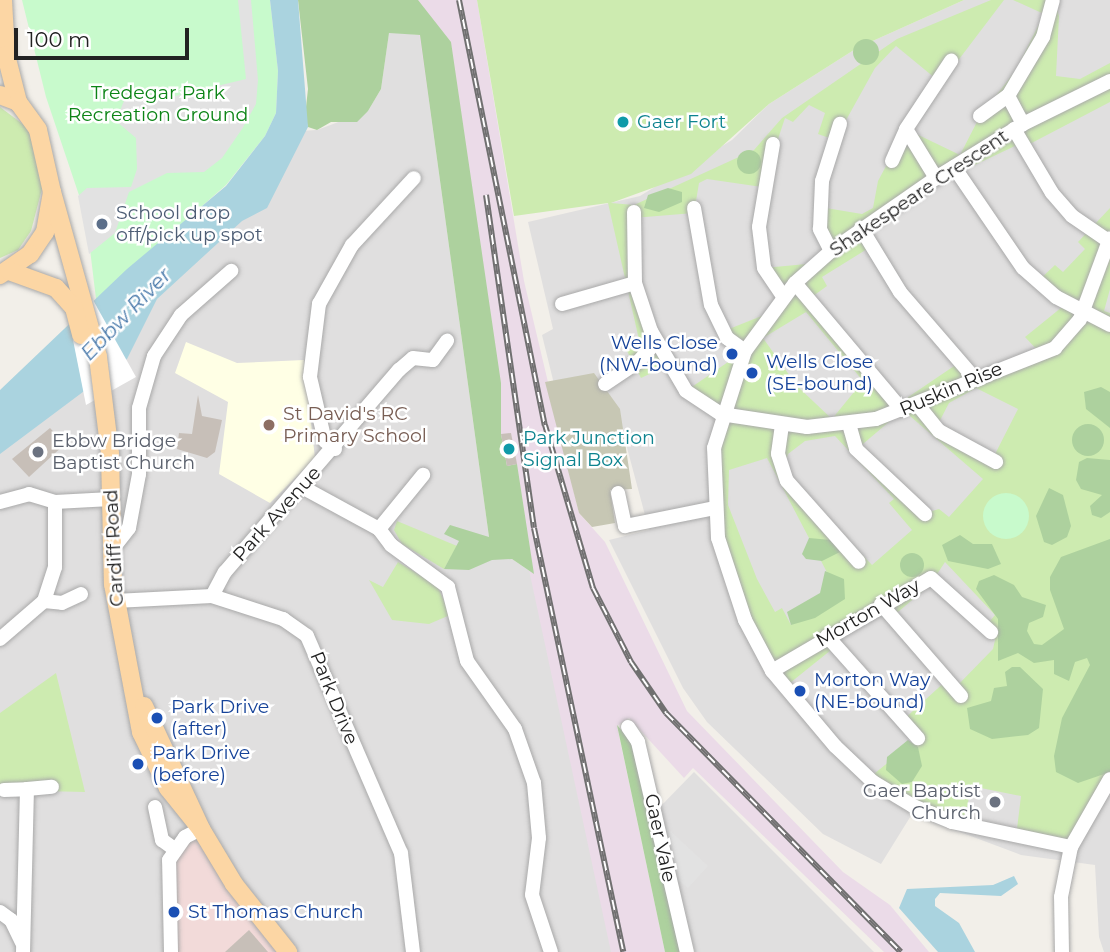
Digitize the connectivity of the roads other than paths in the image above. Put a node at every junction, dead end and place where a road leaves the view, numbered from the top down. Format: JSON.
{"nodes":[{"id":1,"x":3,"y":0,"type":"edge"},
{"id":2,"x":1053,"y":0,"type":"edge"},
{"id":3,"x":951,"y":61,"type":"dead end"},
{"id":4,"x":1110,"y":81,"type":"edge"},
{"id":5,"x":0,"y":95,"type":"edge"},
{"id":6,"x":1007,"y":96,"type":"junction"},
{"id":7,"x":18,"y":102,"type":"junction"},
{"id":8,"x":980,"y":116,"type":"dead end"},
{"id":9,"x":840,"y":124,"type":"dead end"},
{"id":10,"x":1019,"y":127,"type":"junction"},
{"id":11,"x":906,"y":129,"type":"junction"},
{"id":12,"x":772,"y":144,"type":"dead end"},
{"id":13,"x":892,"y":161,"type":"dead end"},
{"id":14,"x":954,"y":167,"type":"junction"},
{"id":15,"x":414,"y":178,"type":"dead end"},
{"id":16,"x":936,"y":178,"type":"junction"},
{"id":17,"x":52,"y":192,"type":"junction"},
{"id":18,"x":694,"y":208,"type":"dead end"},
{"id":19,"x":634,"y":212,"type":"dead end"},
{"id":20,"x":862,"y":228,"type":"junction"},
{"id":21,"x":1109,"y":240,"type":"edge"},
{"id":22,"x":831,"y":251,"type":"junction"},
{"id":23,"x":231,"y":271,"type":"dead end"},
{"id":24,"x":5,"y":273,"type":"edge"},
{"id":25,"x":635,"y":283,"type":"junction"},
{"id":26,"x":795,"y":283,"type":"junction"},
{"id":27,"x":782,"y":295,"type":"junction"},
{"id":28,"x":562,"y":304,"type":"dead end"},
{"id":29,"x":81,"y":309,"type":"junction"},
{"id":30,"x":1082,"y":312,"type":"junction"},
{"id":31,"x":1110,"y":325,"type":"edge"},
{"id":32,"x":447,"y":341,"type":"dead end"},
{"id":33,"x":656,"y":342,"type":"junction"},
{"id":34,"x":745,"y":351,"type":"junction"},
{"id":35,"x":975,"y":379,"type":"junction"},
{"id":36,"x":605,"y":384,"type":"dead end"},
{"id":37,"x":917,"y":404,"type":"junction"},
{"id":38,"x":902,"y":410,"type":"junction"},
{"id":39,"x":722,"y":414,"type":"junction"},
{"id":40,"x":849,"y":424,"type":"junction"},
{"id":41,"x":782,"y":425,"type":"junction"},
{"id":42,"x":335,"y":449,"type":"junction"},
{"id":43,"x":996,"y":462,"type":"dead end"},
{"id":44,"x":423,"y":475,"type":"dead end"},
{"id":45,"x":302,"y":487,"type":"junction"},
{"id":46,"x":618,"y":493,"type":"dead end"},
{"id":47,"x":111,"y":499,"type":"junction"},
{"id":48,"x":0,"y":502,"type":"edge"},
{"id":49,"x":55,"y":502,"type":"junction"},
{"id":50,"x":714,"y":508,"type":"junction"},
{"id":51,"x":925,"y":513,"type":"dead end"},
{"id":52,"x":379,"y":529,"type":"junction"},
{"id":53,"x":111,"y":551,"type":"junction"},
{"id":54,"x":859,"y":562,"type":"dead end"},
{"id":55,"x":81,"y":594,"type":"dead end"},
{"id":56,"x":212,"y":596,"type":"junction"},
{"id":57,"x":44,"y":601,"type":"junction"},
{"id":58,"x":115,"y":601,"type":"junction"},
{"id":59,"x":881,"y":604,"type":"junction"},
{"id":60,"x":990,"y":632,"type":"dead end"},
{"id":61,"x":827,"y":636,"type":"junction"},
{"id":62,"x":0,"y":639,"type":"edge"},
{"id":63,"x":772,"y":671,"type":"junction"},
{"id":64,"x":961,"y":696,"type":"dead end"},
{"id":65,"x":628,"y":727,"type":"dead end"},
{"id":66,"x":918,"y":738,"type":"dead end"},
{"id":67,"x":1110,"y":779,"type":"edge"},
{"id":68,"x":52,"y":787,"type":"dead end"},
{"id":69,"x":27,"y":789,"type":"junction"},
{"id":70,"x":4,"y":790,"type":"dead end"},
{"id":71,"x":155,"y":807,"type":"dead end"},
{"id":72,"x":201,"y":830,"type":"junction"},
{"id":73,"x":1071,"y":847,"type":"junction"},
{"id":74,"x":173,"y":848,"type":"junction"},
{"id":75,"x":0,"y":912,"type":"edge"},
{"id":76,"x":23,"y":950,"type":"edge"},
{"id":77,"x":171,"y":952,"type":"edge"},
{"id":78,"x":288,"y":952,"type":"edge"},
{"id":79,"x":413,"y":952,"type":"edge"},
{"id":80,"x":551,"y":952,"type":"edge"},
{"id":81,"x":687,"y":952,"type":"edge"},
{"id":82,"x":1062,"y":952,"type":"edge"}],
"edges":[{"from":1,"to":7,"type":"main road"},
{"from":2,"to":6,"type":"street"},
{"from":3,"to":11,"type":"street"},
{"from":4,"to":10,"type":"street","name":"Shakespeare Crescent"},
{"from":5,"to":7,"type":"main road"},
{"from":6,"to":8,"type":"street"},
{"from":6,"to":10,"type":"street"},
{"from":7,"to":17,"type":"main road"},
{"from":9,"to":22,"type":"street"},
{"from":10,"to":14,"type":"street","name":"Shakespeare Crescent"},
{"from":10,"to":21,"type":"street"},
{"from":11,"to":13,"type":"street"},
{"from":11,"to":16,"type":"street"},
{"from":12,"to":27,"type":"street"},
{"from":14,"to":16,"type":"street","name":"Shakespeare Crescent"},
{"from":14,"to":30,"type":"street"},
{"from":15,"to":42,"type":"street"},
{"from":16,"to":20,"type":"street","name":"Shakespeare Crescent"},
{"from":17,"to":24,"type":"main road"},
{"from":17,"to":29,"type":"main road","name":"Cardiff Road"},
{"from":18,"to":34,"type":"street"},
{"from":19,"to":25,"type":"street","name":"Ruskin Rise"},
{"from":20,"to":22,"type":"street","name":"Shakespeare Crescent"},
{"from":20,"to":35,"type":"street"},
{"from":21,"to":30,"type":"street","name":"Ruskin Rise"},
{"from":22,"to":26,"type":"street","name":"Shakespeare Crescent"},
{"from":23,"to":53,"type":"street"},
{"from":24,"to":29,"type":"main road","name":"Cardiff Road"},
{"from":25,"to":28,"type":"street"},
{"from":25,"to":33,"type":"street","name":"Ruskin Rise"},
{"from":26,"to":27,"type":"street","name":"Shakespeare Crescent"},
{"from":26,"to":38,"type":"street"},
{"from":27,"to":34,"type":"street","name":"Shakespeare Crescent"},
{"from":29,"to":47,"type":"main road","name":"Cardiff Road"},
{"from":30,"to":31,"type":"street"},
{"from":30,"to":35,"type":"street","name":"Ruskin Rise"},
{"from":32,"to":42,"type":"street","name":"Park Avenue"},
{"from":33,"to":36,"type":"street"},
{"from":33,"to":39,"type":"street","name":"Ruskin Rise"},
{"from":34,"to":39,"type":"street","name":"Shakespeare Crescent"},
{"from":35,"to":37,"type":"street","name":"Ruskin Rise"},
{"from":37,"to":38,"type":"street","name":"Ruskin Rise"},
{"from":37,"to":43,"type":"street"},
{"from":38,"to":40,"type":"street","name":"Ruskin Rise"},
{"from":39,"to":41,"type":"street","name":"Ruskin Rise"},
{"from":39,"to":50,"type":"street","name":"Shakespeare Crescent"},
{"from":40,"to":41,"type":"street","name":"Ruskin Rise"},
{"from":40,"to":51,"type":"street"},
{"from":41,"to":54,"type":"street"},
{"from":42,"to":45,"type":"street","name":"Park Avenue"},
{"from":44,"to":52,"type":"street"},
{"from":45,"to":52,"type":"street"},
{"from":45,"to":56,"type":"street","name":"Park Avenue"},
{"from":46,"to":50,"type":"street"},
{"from":47,"to":49,"type":"street"},
{"from":47,"to":53,"type":"main road","name":"Cardiff Road"},
{"from":48,"to":49,"type":"street"},
{"from":49,"to":57,"type":"street"},
{"from":50,"to":63,"type":"street","name":"Shakespeare Crescent"},
{"from":52,"to":80,"type":"street"},
{"from":53,"to":58,"type":"main road","name":"Cardiff Road"},
{"from":55,"to":57,"type":"street"},
{"from":56,"to":58,"type":"street","name":"Park Drive"},
{"from":56,"to":79,"type":"street","name":"Park Drive"},
{"from":57,"to":62,"type":"street"},
{"from":58,"to":72,"type":"main road","name":"Cardiff Road"},
{"from":59,"to":60,"type":"street","name":"Morton Way"},
{"from":59,"to":61,"type":"street","name":"Morton Way"},
{"from":59,"to":64,"type":"street"},
{"from":61,"to":63,"type":"street","name":"Morton Way"},
{"from":61,"to":66,"type":"street"},
{"from":63,"to":73,"type":"street","name":"Shakespeare Crescent"},
{"from":65,"to":81,"type":"street","name":"Gaer Vale"},
{"from":67,"to":73,"type":"street"},
{"from":68,"to":69,"type":"street"},
{"from":69,"to":70,"type":"street"},
{"from":69,"to":76,"type":"street"},
{"from":71,"to":74,"type":"street"},
{"from":72,"to":74,"type":"street"},
{"from":72,"to":78,"type":"main road","name":"Cardiff Road"},
{"from":73,"to":82,"type":"street"},
{"from":74,"to":77,"type":"street"},
{"from":75,"to":76,"type":"street"}]}
